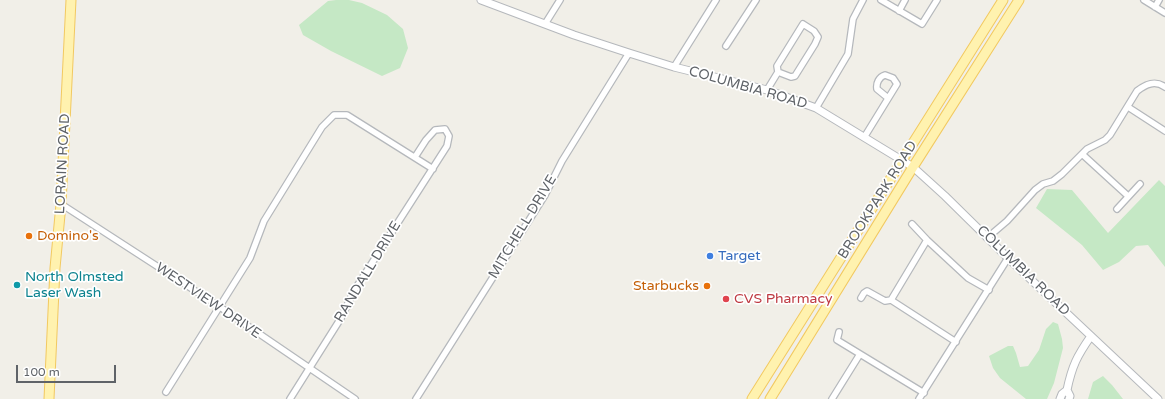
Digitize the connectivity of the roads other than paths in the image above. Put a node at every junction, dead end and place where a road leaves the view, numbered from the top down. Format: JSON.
{"nodes":[{"id":1,"x":72,"y":0,"type":"edge"},
{"id":2,"x":481,"y":0,"type":"edge"},
{"id":3,"x":560,"y":0,"type":"edge"},
{"id":4,"x":716,"y":0,"type":"edge"},
{"id":5,"x":756,"y":0,"type":"edge"},
{"id":6,"x":863,"y":0,"type":"edge"},
{"id":7,"x":881,"y":0,"type":"edge"},
{"id":8,"x":905,"y":0,"type":"edge"},
{"id":9,"x":937,"y":0,"type":"edge"},
{"id":10,"x":1003,"y":0,"type":"edge"},
{"id":11,"x":1019,"y":0,"type":"edge"},
{"id":12,"x":1144,"y":0,"type":"edge"},
{"id":13,"x":1159,"y":0,"type":"edge"},
{"id":14,"x":1155,"y":7,"type":"junction"},
{"id":15,"x":899,"y":10,"type":"junction"},
{"id":16,"x":1165,"y":14,"type":"edge"},
{"id":17,"x":545,"y":24,"type":"junction"},
{"id":18,"x":726,"y":46,"type":"dead end"},
{"id":19,"x":629,"y":53,"type":"junction"},
{"id":20,"x":674,"y":67,"type":"junction"},
{"id":21,"x":778,"y":72,"type":"junction"},
{"id":22,"x":1163,"y":85,"type":"edge"},
{"id":23,"x":767,"y":90,"type":"junction"},
{"id":24,"x":888,"y":98,"type":"dead end"},
{"id":25,"x":1128,"y":107,"type":"junction"},
{"id":26,"x":816,"y":108,"type":"junction"},
{"id":27,"x":1165,"y":131,"type":"edge"},
{"id":28,"x":864,"y":136,"type":"junction"},
{"id":29,"x":1082,"y":154,"type":"junction"},
{"id":30,"x":415,"y":157,"type":"junction"},
{"id":31,"x":902,"y":161,"type":"junction"},
{"id":32,"x":913,"y":167,"type":"junction"},
{"id":33,"x":432,"y":168,"type":"junction"},
{"id":34,"x":1140,"y":184,"type":"dead end"},
{"id":35,"x":1128,"y":196,"type":"junction"},
{"id":36,"x":61,"y":204,"type":"junction"},
{"id":37,"x":1117,"y":209,"type":"dead end"},
{"id":38,"x":912,"y":224,"type":"dead end"},
{"id":39,"x":987,"y":238,"type":"junction"},
{"id":40,"x":927,"y":240,"type":"junction"},
{"id":41,"x":1008,"y":258,"type":"junction"},
{"id":42,"x":989,"y":290,"type":"junction"},
{"id":43,"x":861,"y":298,"type":"dead end"},
{"id":44,"x":891,"y":300,"type":"junction"},
{"id":45,"x":220,"y":308,"type":"junction"},
{"id":46,"x":839,"y":332,"type":"dead end"},
{"id":47,"x":1091,"y":336,"type":"junction"},
{"id":48,"x":956,"y":342,"type":"junction"},
{"id":49,"x":860,"y":354,"type":"junction"},
{"id":50,"x":309,"y":368,"type":"junction"},
{"id":51,"x":1067,"y":390,"type":"junction"},
{"id":52,"x":166,"y":392,"type":"dead end"},
{"id":53,"x":924,"y":393,"type":"junction"},
{"id":54,"x":49,"y":399,"type":"edge"},
{"id":55,"x":290,"y":399,"type":"edge"},
{"id":56,"x":355,"y":399,"type":"edge"},
{"id":57,"x":416,"y":399,"type":"edge"},
{"id":58,"x":752,"y":399,"type":"edge"},
{"id":59,"x":770,"y":399,"type":"edge"},
{"id":60,"x":832,"y":399,"type":"edge"},
{"id":61,"x":919,"y":399,"type":"edge"},
{"id":62,"x":1060,"y":399,"type":"edge"},
{"id":63,"x":1069,"y":399,"type":"edge"},
{"id":64,"x":1158,"y":399,"type":"edge"}],
"edges":[{"from":1,"to":36,"type":"main road","name":"LORAIN ROAD"},
{"from":2,"to":17,"type":"street","name":"COLUMBIA ROAD"},
{"from":3,"to":17,"type":"street"},
{"from":4,"to":20,"type":"street"},
{"from":5,"to":18,"type":"street"},
{"from":6,"to":26,"type":"street"},
{"from":7,"to":15,"type":"street"},
{"from":8,"to":15,"type":"street"},
{"from":9,"to":15,"type":"street"},
{"from":10,"to":31,"type":"main road","name":"BROOKPARK ROAD"},
{"from":11,"to":32,"type":"main road","name":"BROOKPARK ROAD"},
{"from":12,"to":14,"type":"street"},
{"from":13,"to":14,"type":"street"},
{"from":14,"to":16,"type":"street"},
{"from":17,"to":19,"type":"street","name":"COLUMBIA ROAD"},
{"from":19,"to":20,"type":"street","name":"COLUMBIA ROAD"},
{"from":19,"to":57,"type":"street","name":"MITCHELL DRIVE"},
{"from":20,"to":23,"type":"street","name":"COLUMBIA ROAD"},
{"from":21,"to":21,"type":"street"},
{"from":21,"to":23,"type":"street"},
{"from":22,"to":25,"type":"street"},
{"from":23,"to":26,"type":"street","name":"COLUMBIA ROAD"},
{"from":24,"to":28,"type":"street"},
{"from":25,"to":27,"type":"street"},
{"from":25,"to":29,"type":"street"},
{"from":26,"to":28,"type":"street","name":"COLUMBIA ROAD"},
{"from":28,"to":31,"type":"street","name":"COLUMBIA ROAD"},
{"from":29,"to":35,"type":"street"},
{"from":29,"to":39,"type":"street"},
{"from":30,"to":33,"type":"street"},
{"from":30,"to":33,"type":"street","name":"RANDALL DRIVE"},
{"from":30,"to":45,"type":"street"},
{"from":31,"to":32,"type":"street","name":"COLUMBIA ROAD"},
{"from":31,"to":58,"type":"main road","name":"BROOKPARK ROAD"},
{"from":32,"to":39,"type":"street","name":"COLUMBIA ROAD"},
{"from":32,"to":59,"type":"main road","name":"BROOKPARK ROAD"},
{"from":33,"to":50,"type":"street","name":"RANDALL DRIVE"},
{"from":34,"to":35,"type":"street"},
{"from":35,"to":37,"type":"street"},
{"from":36,"to":45,"type":"street","name":"WESTVIEW DRIVE"},
{"from":36,"to":54,"type":"main road","name":"LORAIN ROAD"},
{"from":38,"to":40,"type":"street"},
{"from":39,"to":41,"type":"street","name":"COLUMBIA ROAD"},
{"from":40,"to":42,"type":"street"},
{"from":40,"to":44,"type":"street"},
{"from":41,"to":42,"type":"street"},
{"from":41,"to":47,"type":"street","name":"COLUMBIA ROAD"},
{"from":42,"to":48,"type":"street"},
{"from":43,"to":44,"type":"street"},
{"from":44,"to":48,"type":"street"},
{"from":45,"to":50,"type":"street","name":"WESTVIEW DRIVE"},
{"from":45,"to":52,"type":"street"},
{"from":46,"to":49,"type":"street"},
{"from":47,"to":51,"type":"street"},
{"from":47,"to":64,"type":"street","name":"COLUMBIA ROAD"},
{"from":48,"to":53,"type":"street"},
{"from":49,"to":53,"type":"street"},
{"from":49,"to":60,"type":"street"},
{"from":50,"to":55,"type":"street","name":"RANDALL DRIVE"},
{"from":50,"to":56,"type":"street","name":"WESTVIEW DRIVE"},
{"from":51,"to":62,"type":"street"},
{"from":51,"to":63,"type":"street"},
{"from":53,"to":61,"type":"street"}]}
